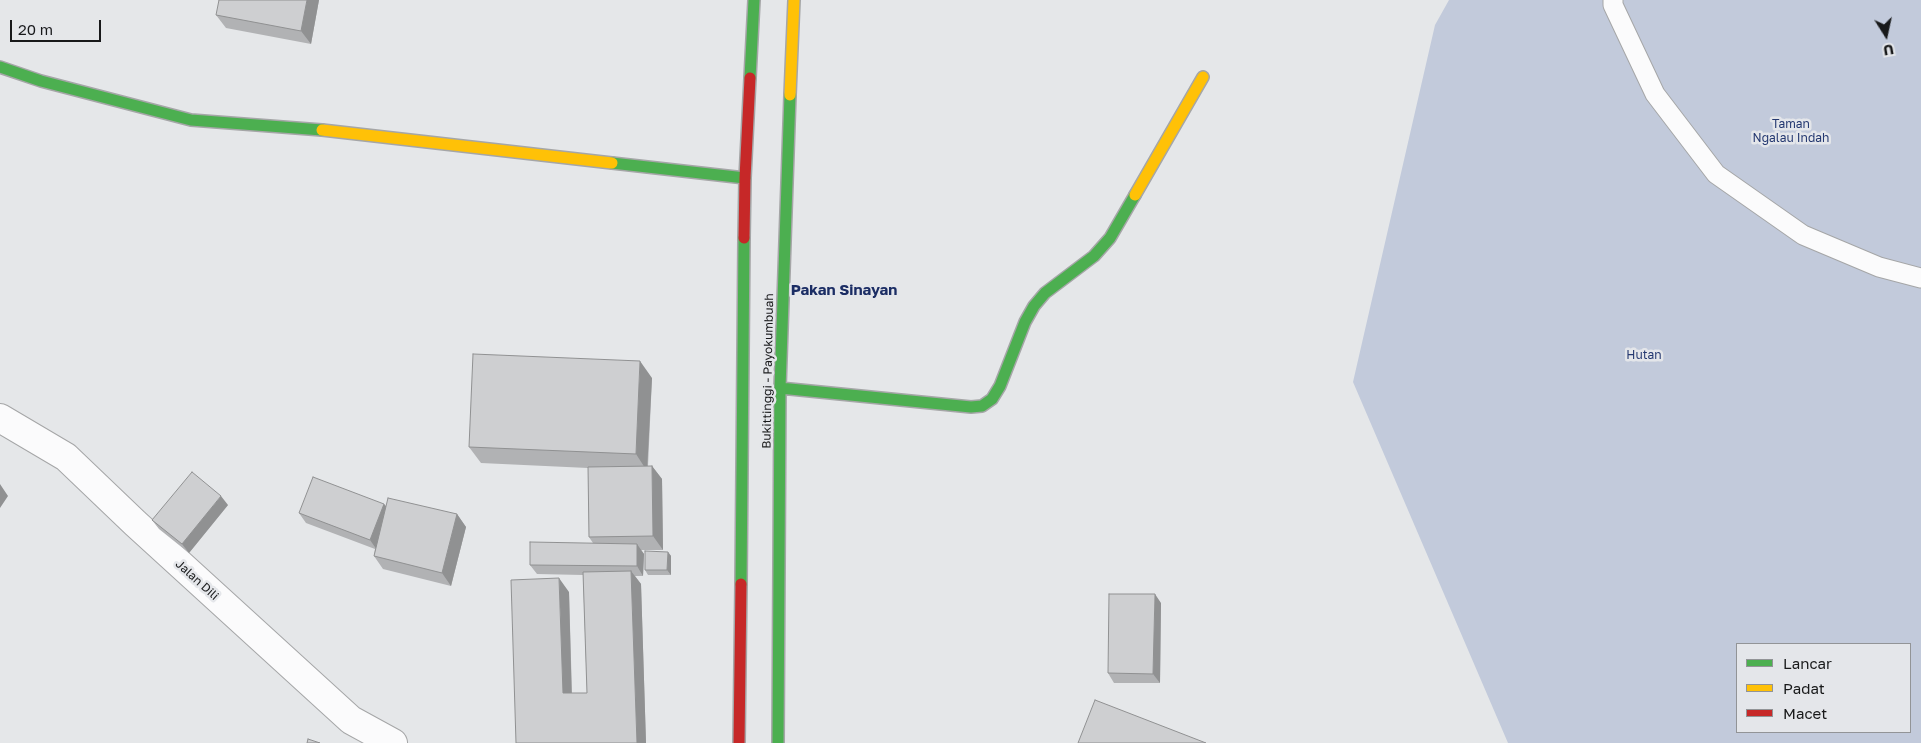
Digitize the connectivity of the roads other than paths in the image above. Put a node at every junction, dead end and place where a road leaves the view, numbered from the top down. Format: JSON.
{"nodes":[{"id":1,"x":754,"y":0,"type":"edge"},
{"id":2,"x":794,"y":0,"type":"edge"},
{"id":3,"x":1612,"y":0,"type":"edge"},
{"id":4,"x":0,"y":67,"type":"edge"},
{"id":5,"x":1203,"y":77,"type":"dead end"},
{"id":6,"x":745,"y":178,"type":"junction"},
{"id":7,"x":1921,"y":278,"type":"edge"},
{"id":8,"x":780,"y":388,"type":"junction"},
{"id":9,"x":0,"y":418,"type":"edge"},
{"id":10,"x":390,"y":743,"type":"edge"},
{"id":11,"x":739,"y":743,"type":"edge"},
{"id":12,"x":778,"y":743,"type":"edge"}],
"edges":[{"from":1,"to":6,"type":"main road","name":"Bukittinggi - Payokumbuah"},
{"from":2,"to":8,"type":"main road","name":"Bukittinggi - Payokumbuah"},
{"from":3,"to":7,"type":"lane"},
{"from":4,"to":6,"type":"main road"},
{"from":5,"to":8,"type":"main road"},
{"from":6,"to":11,"type":"main road","name":"Bukittinggi - Payokumbuah"},
{"from":8,"to":12,"type":"main road","name":"Bukittinggi - Payokumbuah"},
{"from":9,"to":10,"type":"street","name":"Jalan Dili"}]}
